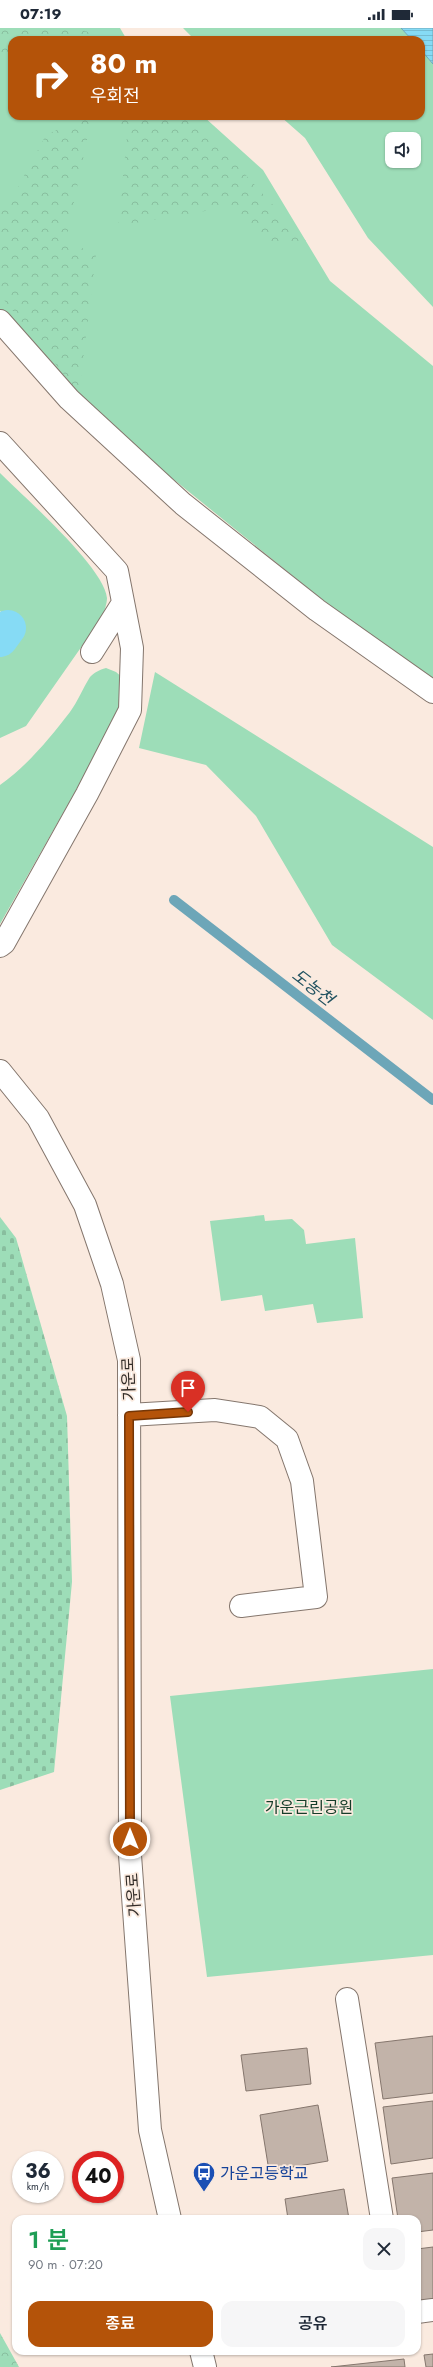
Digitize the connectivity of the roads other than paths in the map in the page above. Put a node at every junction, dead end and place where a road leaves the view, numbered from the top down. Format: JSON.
{"nodes":[{"id":1,"x":0,"y":321,"type":"edge"},
{"id":2,"x":0,"y":442,"type":"edge"},
{"id":3,"x":123,"y":603,"type":"junction"},
{"id":4,"x":92,"y":652,"type":"dead end"},
{"id":5,"x":433,"y":692,"type":"edge"},
{"id":6,"x":0,"y":946,"type":"edge"},
{"id":7,"x":0,"y":1071,"type":"edge"},
{"id":8,"x":129,"y":1416,"type":"junction"},
{"id":9,"x":241,"y":1606,"type":"dead end"},
{"id":10,"x":347,"y":1999,"type":"dead end"},
{"id":11,"x":169,"y":2215,"type":"edge"},
{"id":12,"x":381,"y":2215,"type":"edge"},
{"id":13,"x":433,"y":2310,"type":"edge"},
{"id":14,"x":421,"y":2312,"type":"edge"},
{"id":15,"x":202,"y":2355,"type":"edge"},
{"id":16,"x":205,"y":2367,"type":"edge"}],
"edges":[{"from":1,"to":5,"type":"street"},
{"from":2,"to":3,"type":"street"},
{"from":3,"to":4,"type":"street"},
{"from":3,"to":6,"type":"street"},
{"from":7,"to":8,"type":"street","name":"가운로"},
{"from":8,"to":9,"type":"street"},
{"from":8,"to":11,"type":"street","name":"가운로"},
{"from":10,"to":12,"type":"street"},
{"from":13,"to":14,"type":"street"},
{"from":15,"to":16,"type":"street"}]}
